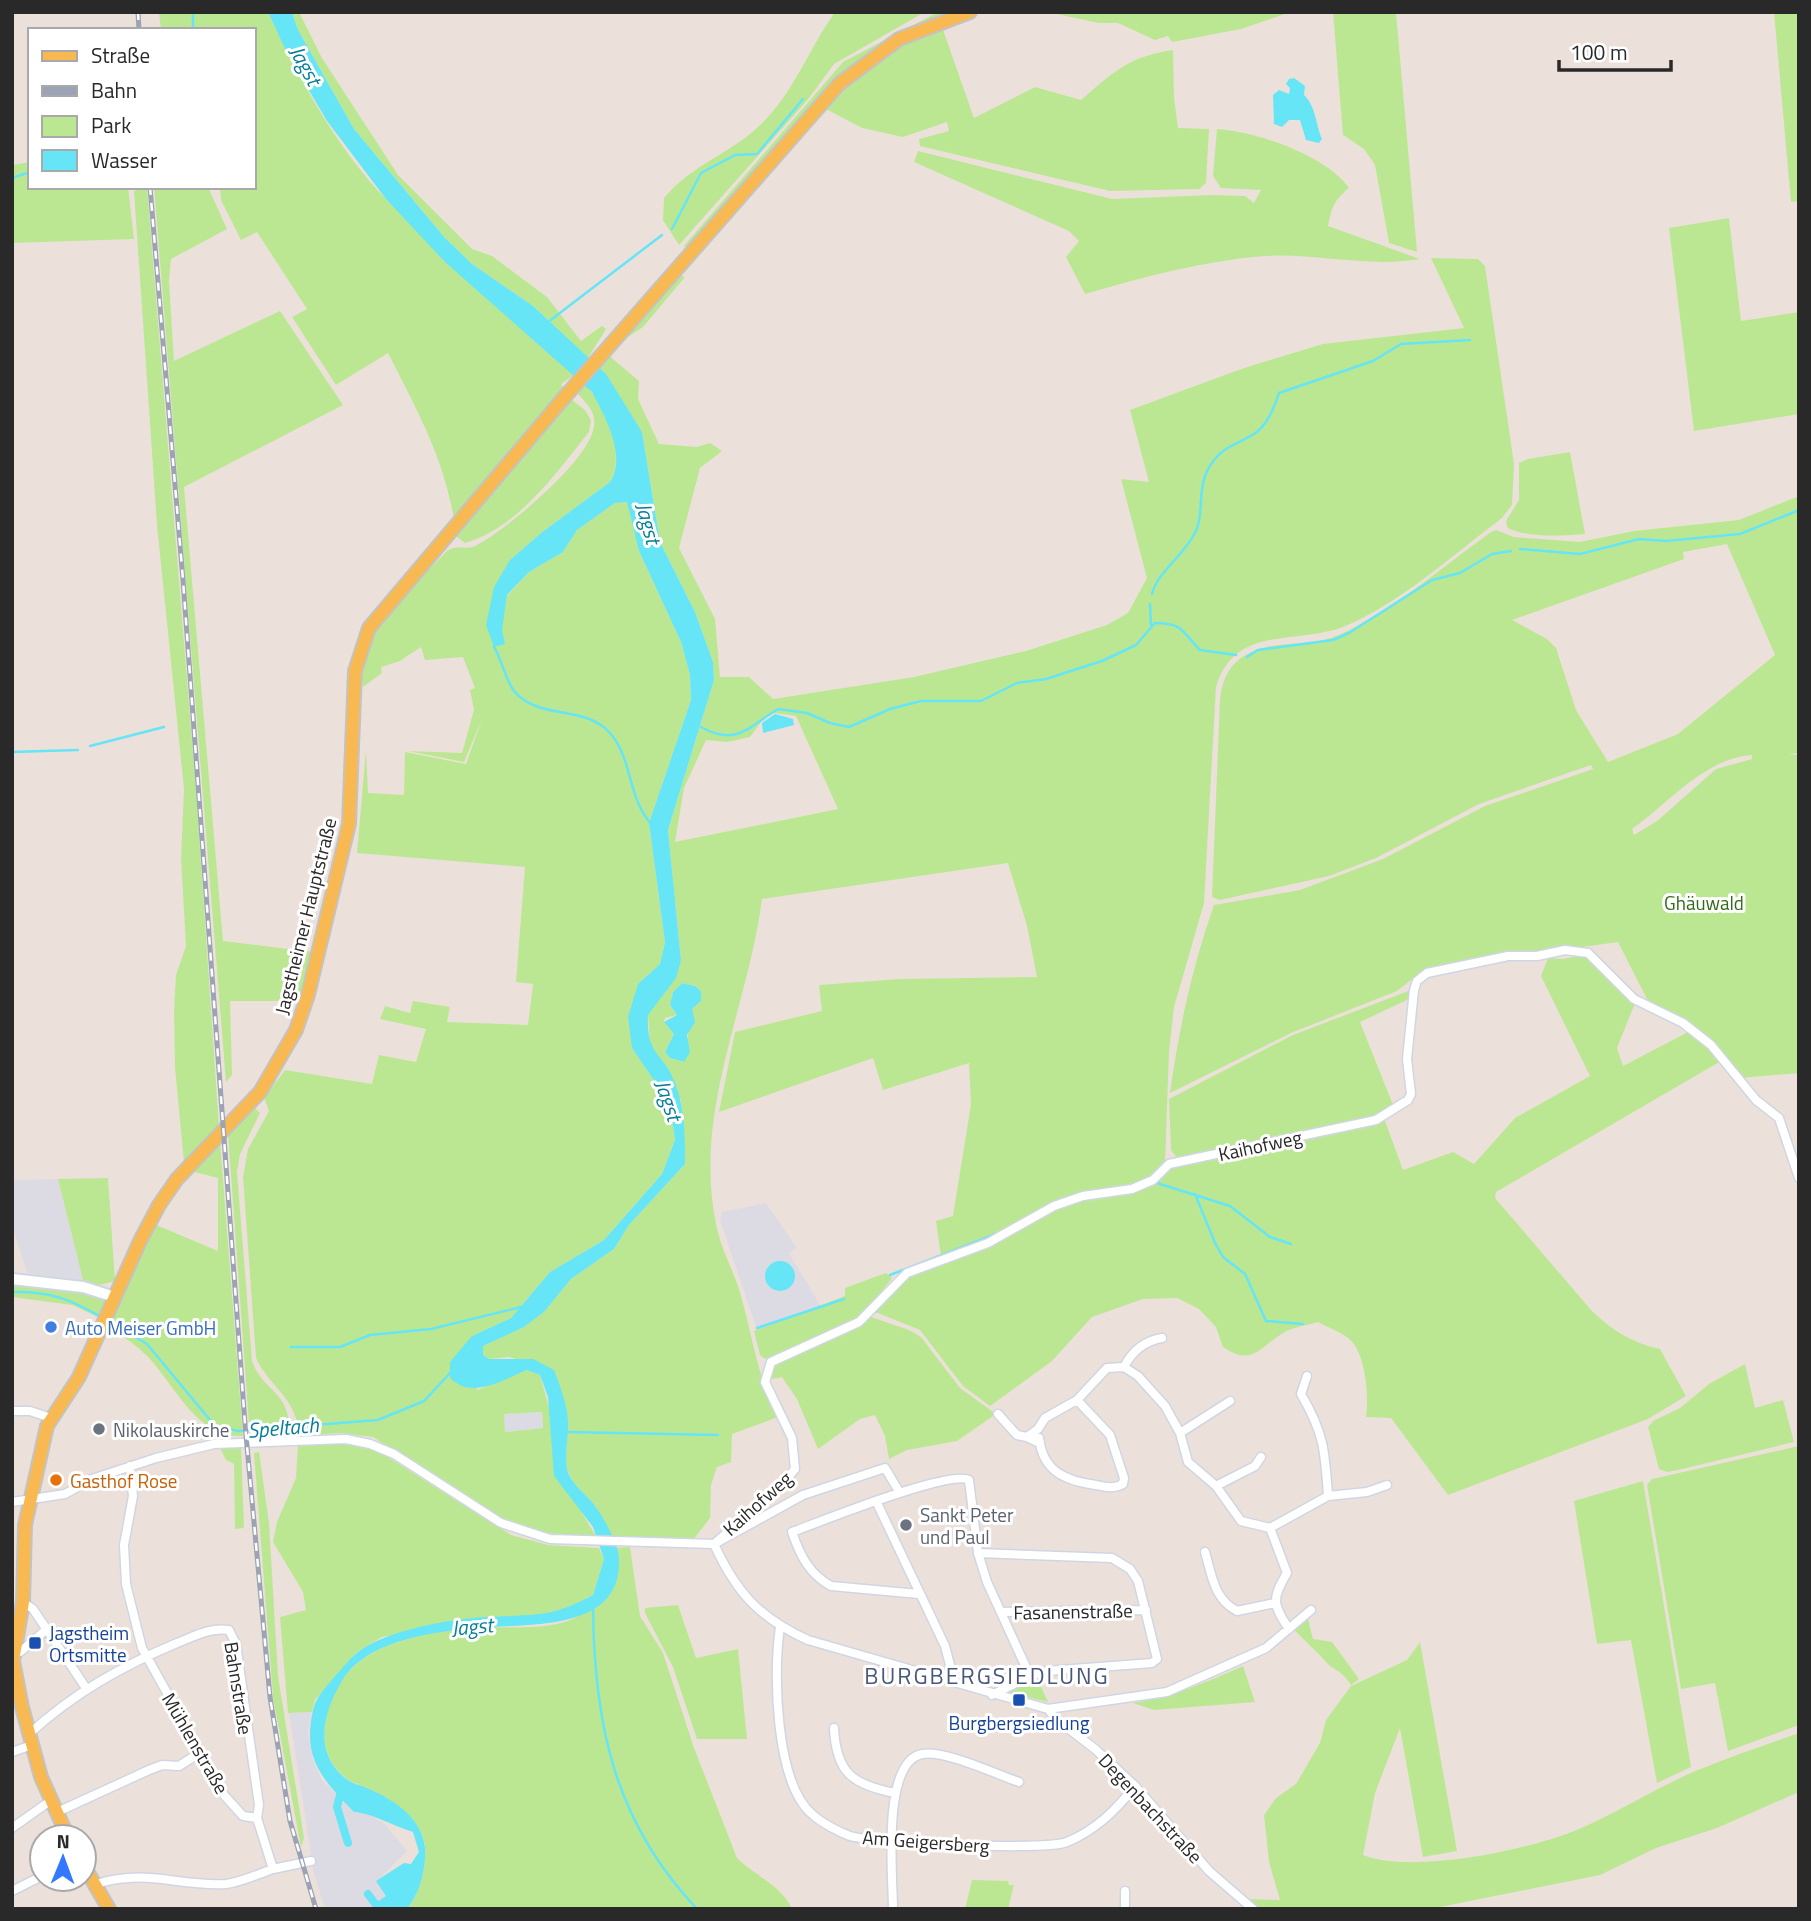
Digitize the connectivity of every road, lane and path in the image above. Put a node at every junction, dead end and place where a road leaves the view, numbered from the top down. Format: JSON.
{"nodes":[{"id":1,"x":970,"y":12,"type":"edge"},
{"id":2,"x":1799,"y":1178,"type":"edge"},
{"id":3,"x":12,"y":1279,"type":"edge"},
{"id":4,"x":115,"y":1297,"type":"junction"},
{"id":5,"x":1162,"y":1338,"type":"dead end"},
{"id":6,"x":1124,"y":1367,"type":"junction"},
{"id":7,"x":1307,"y":1376,"type":"dead end"},
{"id":8,"x":1077,"y":1400,"type":"junction"},
{"id":9,"x":1230,"y":1401,"type":"dead end"},
{"id":10,"x":12,"y":1411,"type":"edge"},
{"id":11,"x":998,"y":1415,"type":"dead end"},
{"id":12,"x":51,"y":1418,"type":"junction"},
{"id":13,"x":1038,"y":1429,"type":"junction"},
{"id":14,"x":1180,"y":1433,"type":"junction"},
{"id":15,"x":1027,"y":1437,"type":"junction"},
{"id":16,"x":1040,"y":1443,"type":"junction"},
{"id":17,"x":1261,"y":1457,"type":"dead end"},
{"id":18,"x":131,"y":1466,"type":"junction"},
{"id":19,"x":1387,"y":1485,"type":"dead end"},
{"id":20,"x":1216,"y":1486,"type":"junction"},
{"id":21,"x":900,"y":1493,"type":"junction"},
{"id":22,"x":1328,"y":1496,"type":"junction"},
{"id":23,"x":31,"y":1500,"type":"junction"},
{"id":24,"x":12,"y":1502,"type":"edge"},
{"id":25,"x":877,"y":1503,"type":"junction"},
{"id":26,"x":1270,"y":1528,"type":"junction"},
{"id":27,"x":714,"y":1544,"type":"junction"},
{"id":28,"x":1205,"y":1552,"type":"dead end"},
{"id":29,"x":978,"y":1553,"type":"junction"},
{"id":30,"x":919,"y":1594,"type":"junction"},
{"id":31,"x":23,"y":1602,"type":"junction"},
{"id":32,"x":1275,"y":1603,"type":"junction"},
{"id":33,"x":1146,"y":1610,"type":"junction"},
{"id":34,"x":1311,"y":1610,"type":"dead end"},
{"id":35,"x":1001,"y":1612,"type":"junction"},
{"id":36,"x":16,"y":1620,"type":"edge"},
{"id":37,"x":780,"y":1628,"type":"junction"},
{"id":38,"x":47,"y":1629,"type":"junction"},
{"id":39,"x":1289,"y":1629,"type":"junction"},
{"id":40,"x":13,"y":1651,"type":"edge"},
{"id":41,"x":147,"y":1656,"type":"junction"},
{"id":42,"x":1031,"y":1676,"type":"junction"},
{"id":43,"x":947,"y":1679,"type":"junction"},
{"id":44,"x":86,"y":1688,"type":"junction"},
{"id":45,"x":991,"y":1695,"type":"junction"},
{"id":46,"x":1048,"y":1709,"type":"junction"},
{"id":47,"x":834,"y":1728,"type":"dead end"},
{"id":48,"x":31,"y":1740,"type":"junction"},
{"id":49,"x":12,"y":1752,"type":"edge"},
{"id":50,"x":198,"y":1754,"type":"junction"},
{"id":51,"x":1019,"y":1782,"type":"dead end"},
{"id":52,"x":1135,"y":1786,"type":"junction"},
{"id":53,"x":894,"y":1794,"type":"junction"},
{"id":54,"x":50,"y":1801,"type":"junction"},
{"id":55,"x":55,"y":1813,"type":"junction"},
{"id":56,"x":257,"y":1818,"type":"junction"},
{"id":57,"x":60,"y":1823,"type":"edge"},
{"id":58,"x":12,"y":1828,"type":"edge"},
{"id":59,"x":892,"y":1840,"type":"junction"},
{"id":60,"x":311,"y":1861,"type":"dead end"},
{"id":61,"x":273,"y":1869,"type":"junction"},
{"id":62,"x":28,"y":1884,"type":"edge"},
{"id":63,"x":98,"y":1884,"type":"edge"},
{"id":64,"x":98,"y":1889,"type":"edge"},
{"id":65,"x":12,"y":1891,"type":"edge"},
{"id":66,"x":1125,"y":1891,"type":"dead end"},
{"id":67,"x":109,"y":1909,"type":"edge"},
{"id":68,"x":893,"y":1909,"type":"edge"},
{"id":69,"x":1125,"y":1909,"type":"edge"},
{"id":70,"x":1253,"y":1909,"type":"edge"}],
"edges":[{"from":1,"to":4,"type":"main road","name":"Jagstheimer Hauptstraße"},
{"from":2,"to":27,"type":"street","name":"Kaihofweg"},
{"from":3,"to":4,"type":"street"},
{"from":4,"to":12,"type":"main road","name":"Jagstheimer Hauptstraße"},
{"from":5,"to":6,"type":"street"},
{"from":6,"to":8,"type":"street"},
{"from":6,"to":14,"type":"street"},
{"from":7,"to":22,"type":"street"},
{"from":8,"to":13,"type":"street"},
{"from":8,"to":16,"type":"street"},
{"from":9,"to":14,"type":"street"},
{"from":10,"to":12,"type":"street"},
{"from":11,"to":15,"type":"street"},
{"from":12,"to":23,"type":"main road","name":"Jagstheimer Hauptstraße"},
{"from":13,"to":15,"type":"street"},
{"from":13,"to":16,"type":"street"},
{"from":14,"to":20,"type":"street"},
{"from":15,"to":16,"type":"street"},
{"from":17,"to":20,"type":"street"},
{"from":18,"to":23,"type":"street"},
{"from":18,"to":27,"type":"street"},
{"from":18,"to":41,"type":"street","name":"Mühlenstraße"},
{"from":19,"to":22,"type":"street"},
{"from":20,"to":26,"type":"street"},
{"from":21,"to":25,"type":"street"},
{"from":21,"to":27,"type":"street"},
{"from":21,"to":29,"type":"street"},
{"from":22,"to":26,"type":"street"},
{"from":23,"to":24,"type":"street"},
{"from":23,"to":31,"type":"main road","name":"Jagstheimer Hauptstraße"},
{"from":25,"to":30,"type":"street"},
{"from":25,"to":30,"type":"street"},
{"from":26,"to":32,"type":"street"},
{"from":27,"to":37,"type":"street"},
{"from":28,"to":32,"type":"street"},
{"from":29,"to":33,"type":"street"},
{"from":29,"to":35,"type":"street"},
{"from":30,"to":43,"type":"street"},
{"from":31,"to":36,"type":"main road","name":"Jagstheimer Hauptstraße"},
{"from":31,"to":38,"type":"street"},
{"from":32,"to":39,"type":"street"},
{"from":33,"to":35,"type":"street","name":"Fasanenstraße"},
{"from":33,"to":42,"type":"street"},
{"from":34,"to":39,"type":"street"},
{"from":35,"to":42,"type":"street"},
{"from":36,"to":40,"type":"main road","name":"Jagstheimer Hauptstraße"},
{"from":37,"to":43,"type":"street"},
{"from":37,"to":59,"type":"street","name":"Am Geigersberg"},
{"from":38,"to":40,"type":"street"},
{"from":38,"to":44,"type":"street"},
{"from":39,"to":46,"type":"street"},
{"from":40,"to":48,"type":"main road","name":"Jagstheimer Hauptstraße"},
{"from":41,"to":44,"type":"street","name":"Bahnstraße"},
{"from":41,"to":50,"type":"street","name":"Mühlenstraße"},
{"from":41,"to":56,"type":"street","name":"Bahnstraße"},
{"from":42,"to":45,"type":"street"},
{"from":43,"to":45,"type":"street"},
{"from":44,"to":48,"type":"street","name":"Bahnstraße"},
{"from":45,"to":46,"type":"street"},
{"from":46,"to":52,"type":"street","name":"Degenbachstraße"},
{"from":47,"to":53,"type":"street"},
{"from":48,"to":49,"type":"street","name":"Bahnstraße"},
{"from":48,"to":54,"type":"main road","name":"Jagstheimer Hauptstraße"},
{"from":50,"to":55,"type":"street"},
{"from":50,"to":56,"type":"street","name":"Mühlenstraße"},
{"from":51,"to":53,"type":"street"},
{"from":52,"to":59,"type":"street","name":"Am Geigersberg"},
{"from":52,"to":70,"type":"street","name":"Degenbachstraße"},
{"from":53,"to":59,"type":"street"},
{"from":54,"to":55,"type":"main road","name":"Jagstheimer Hauptstraße"},
{"from":54,"to":58,"type":"street"},
{"from":55,"to":57,"type":"main road","name":"Jagstheimer Hauptstraße"},
{"from":56,"to":61,"type":"street"},
{"from":59,"to":68,"type":"street"},
{"from":60,"to":61,"type":"street"},
{"from":61,"to":63,"type":"street"},
{"from":62,"to":65,"type":"street"},
{"from":64,"to":67,"type":"main road"},
{"from":66,"to":69,"type":"street"}]}
